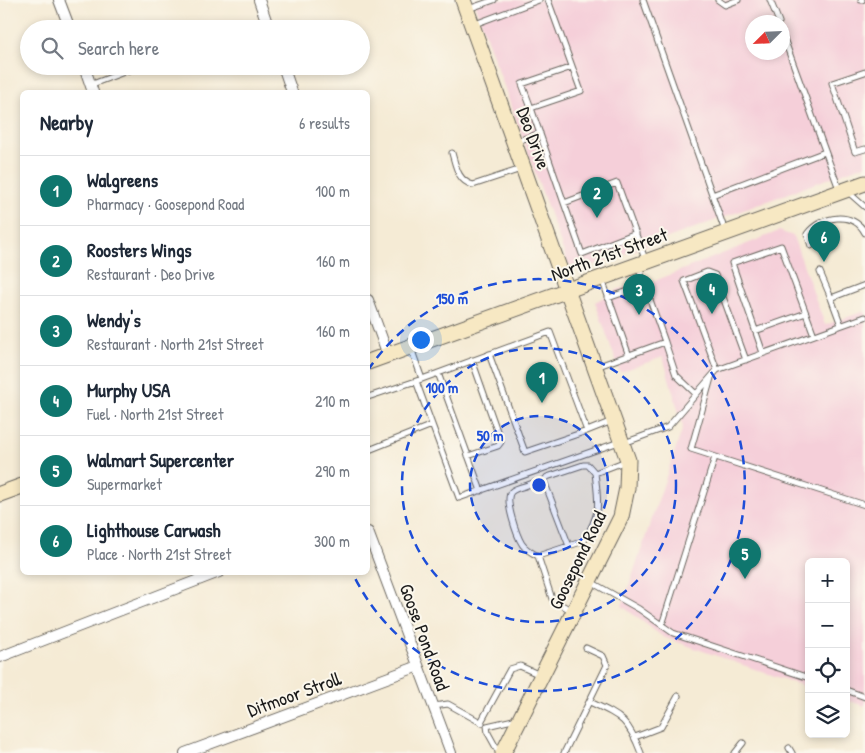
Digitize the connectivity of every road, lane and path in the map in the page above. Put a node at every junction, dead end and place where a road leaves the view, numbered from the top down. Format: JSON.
{"nodes":[{"id":1,"x":59,"y":0,"type":"edge"},
{"id":2,"x":259,"y":0,"type":"edge"},
{"id":3,"x":494,"y":0,"type":"edge"},
{"id":4,"x":539,"y":0,"type":"edge"},
{"id":5,"x":548,"y":0,"type":"edge"},
{"id":6,"x":643,"y":0,"type":"edge"},
{"id":7,"x":718,"y":0,"type":"edge"},
{"id":8,"x":738,"y":0,"type":"edge"},
{"id":9,"x":770,"y":0,"type":"edge"},
{"id":10,"x":464,"y":5,"type":"edge"},
{"id":11,"x":776,"y":15,"type":"edge"},
{"id":12,"x":67,"y":20,"type":"edge"},
{"id":13,"x":266,"y":20,"type":"edge"},
{"id":14,"x":472,"y":25,"type":"junction"},
{"id":15,"x":790,"y":55,"type":"edge"},
{"id":16,"x":572,"y":67,"type":"junction"},
{"id":17,"x":865,"y":72,"type":"edge"},
{"id":18,"x":87,"y":75,"type":"edge"},
{"id":19,"x":121,"y":75,"type":"edge"},
{"id":20,"x":285,"y":75,"type":"edge"},
{"id":21,"x":92,"y":89,"type":"edge"},
{"id":22,"x":291,"y":90,"type":"edge"},
{"id":23,"x":531,"y":108,"type":"junction"},
{"id":24,"x":540,"y":133,"type":"junction"},
{"id":25,"x":514,"y":142,"type":"junction"},
{"id":26,"x":865,"y":149,"type":"edge"},
{"id":27,"x":825,"y":152,"type":"junction"},
{"id":28,"x":452,"y":153,"type":"dead end"},
{"id":29,"x":524,"y":168,"type":"junction"},
{"id":30,"x":865,"y":183,"type":"edge"},
{"id":31,"x":843,"y":191,"type":"junction"},
{"id":32,"x":712,"y":194,"type":"junction"},
{"id":33,"x":564,"y":203,"type":"junction"},
{"id":34,"x":865,"y":207,"type":"edge"},
{"id":35,"x":865,"y":220,"type":"edge"},
{"id":36,"x":861,"y":224,"type":"junction"},
{"id":37,"x":636,"y":233,"type":"junction"},
{"id":38,"x":726,"y":233,"type":"junction"},
{"id":39,"x":865,"y":234,"type":"edge"},
{"id":40,"x":811,"y":246,"type":"dead end"},
{"id":41,"x":641,"y":264,"type":"junction"},
{"id":42,"x":820,"y":272,"type":"dead end"},
{"id":43,"x":602,"y":278,"type":"junction"},
{"id":44,"x":865,"y":285,"type":"edge"},
{"id":45,"x":568,"y":290,"type":"junction"},
{"id":46,"x":646,"y":290,"type":"junction"},
{"id":47,"x":608,"y":298,"type":"junction"},
{"id":48,"x":831,"y":298,"type":"junction"},
{"id":49,"x":370,"y":306,"type":"edge"},
{"id":50,"x":806,"y":313,"type":"junction"},
{"id":51,"x":865,"y":317,"type":"edge"},
{"id":52,"x":841,"y":325,"type":"junction"},
{"id":53,"x":755,"y":331,"type":"junction"},
{"id":54,"x":814,"y":335,"type":"junction"},
{"id":55,"x":665,"y":342,"type":"junction"},
{"id":56,"x":410,"y":346,"type":"junction"},
{"id":57,"x":763,"y":353,"type":"junction"},
{"id":58,"x":489,"y":354,"type":"junction"},
{"id":59,"x":388,"y":355,"type":"junction"},
{"id":60,"x":629,"y":356,"type":"junction"},
{"id":61,"x":472,"y":360,"type":"junction"},
{"id":62,"x":746,"y":360,"type":"junction"},
{"id":63,"x":370,"y":361,"type":"edge"},
{"id":64,"x":595,"y":367,"type":"junction"},
{"id":65,"x":717,"y":370,"type":"junction"},
{"id":66,"x":438,"y":373,"type":"junction"},
{"id":67,"x":711,"y":377,"type":"junction"},
{"id":68,"x":422,"y":378,"type":"junction"},
{"id":69,"x":416,"y":381,"type":"junction"},
{"id":70,"x":696,"y":394,"type":"junction"},
{"id":71,"x":370,"y":397,"type":"edge"},
{"id":72,"x":614,"y":420,"type":"junction"},
{"id":73,"x":432,"y":425,"type":"junction"},
{"id":74,"x":587,"y":431,"type":"junction"},
{"id":75,"x":622,"y":442,"type":"junction"},
{"id":76,"x":370,"y":450,"type":"edge"},
{"id":77,"x":468,"y":456,"type":"junction"},
{"id":78,"x":715,"y":457,"type":"junction"},
{"id":79,"x":628,"y":460,"type":"junction"},
{"id":80,"x":595,"y":473,"type":"junction"},
{"id":81,"x":544,"y":482,"type":"junction"},
{"id":82,"x":20,"y":487,"type":"edge"},
{"id":83,"x":481,"y":491,"type":"junction"},
{"id":84,"x":0,"y":494,"type":"edge"},
{"id":85,"x":865,"y":506,"type":"edge"},
{"id":86,"x":370,"y":538,"type":"edge"},
{"id":87,"x":569,"y":546,"type":"junction"},
{"id":88,"x":538,"y":556,"type":"junction"},
{"id":89,"x":211,"y":575,"type":"edge"},
{"id":90,"x":590,"y":582,"type":"junction"},
{"id":91,"x":574,"y":612,"type":"junction"},
{"id":92,"x":662,"y":625,"type":"junction"},
{"id":93,"x":586,"y":648,"type":"dead end"},
{"id":94,"x":0,"y":657,"type":"edge"},
{"id":95,"x":416,"y":667,"type":"junction"},
{"id":96,"x":542,"y":676,"type":"junction"},
{"id":97,"x":805,"y":677,"type":"edge"},
{"id":98,"x":850,"y":691,"type":"edge"},
{"id":99,"x":678,"y":696,"type":"dead end"},
{"id":100,"x":865,"y":697,"type":"edge"},
{"id":101,"x":590,"y":702,"type":"junction"},
{"id":102,"x":432,"y":706,"type":"junction"},
{"id":103,"x":520,"y":718,"type":"junction"},
{"id":104,"x":481,"y":722,"type":"junction"},
{"id":105,"x":487,"y":726,"type":"junction"},
{"id":106,"x":635,"y":737,"type":"junction"},
{"id":107,"x":743,"y":743,"type":"dead end"},
{"id":108,"x":185,"y":753,"type":"edge"},
{"id":109,"x":451,"y":753,"type":"edge"},
{"id":110,"x":501,"y":753,"type":"edge"},
{"id":111,"x":564,"y":753,"type":"edge"},
{"id":112,"x":641,"y":753,"type":"edge"},
{"id":113,"x":735,"y":753,"type":"edge"}],
"edges":[{"from":1,"to":12,"type":"street"},
{"from":2,"to":13,"type":"street"},
{"from":3,"to":10,"type":"lane"},
{"from":4,"to":14,"type":"lane"},
{"from":5,"to":16,"type":"lane"},
{"from":6,"to":32,"type":"lane"},
{"from":7,"to":8,"type":"lane"},
{"from":9,"to":11,"type":"lane"},
{"from":10,"to":14,"type":"street","name":"Deo Drive"},
{"from":14,"to":25,"type":"street","name":"Deo Drive"},
{"from":15,"to":27,"type":"lane"},
{"from":16,"to":23,"type":"lane"},
{"from":16,"to":23,"type":"lane"},
{"from":17,"to":26,"type":"lane"},
{"from":18,"to":21,"type":"street"},
{"from":19,"to":21,"type":"lane"},
{"from":20,"to":22,"type":"street"},
{"from":23,"to":24,"type":"lane"},
{"from":24,"to":25,"type":"lane"},
{"from":24,"to":33,"type":"lane"},
{"from":25,"to":29,"type":"street","name":"Deo Drive"},
{"from":27,"to":31,"type":"lane"},
{"from":27,"to":32,"type":"lane"},
{"from":28,"to":29,"type":"lane"},
{"from":29,"to":45,"type":"street","name":"Deo Drive"},
{"from":30,"to":31,"type":"street","name":"North 21st Street"},
{"from":31,"to":34,"type":"lane"},
{"from":31,"to":38,"type":"street","name":"North 21st Street"},
{"from":32,"to":38,"type":"lane"},
{"from":33,"to":37,"type":"lane"},
{"from":33,"to":37,"type":"lane"},
{"from":35,"to":36,"type":"lane"},
{"from":36,"to":39,"type":"lane"},
{"from":36,"to":40,"type":"lane"},
{"from":37,"to":41,"type":"lane"},
{"from":38,"to":41,"type":"street","name":"North 21st Street"},
{"from":41,"to":43,"type":"street","name":"North 21st Street"},
{"from":41,"to":46,"type":"lane"},
{"from":42,"to":48,"type":"lane"},
{"from":43,"to":45,"type":"street","name":"North 21st Street"},
{"from":43,"to":47,"type":"lane"},
{"from":44,"to":48,"type":"lane"},
{"from":45,"to":56,"type":"street","name":"North 21st Street"},
{"from":45,"to":64,"type":"street","name":"Goosepond Road"},
{"from":46,"to":47,"type":"lane"},
{"from":46,"to":55,"type":"lane"},
{"from":47,"to":60,"type":"lane"},
{"from":48,"to":52,"type":"lane"},
{"from":49,"to":59,"type":"street"},
{"from":50,"to":53,"type":"lane"},
{"from":50,"to":53,"type":"lane"},
{"from":50,"to":54,"type":"lane"},
{"from":51,"to":52,"type":"lane"},
{"from":52,"to":54,"type":"lane"},
{"from":53,"to":57,"type":"lane"},
{"from":54,"to":57,"type":"lane"},
{"from":55,"to":60,"type":"lane"},
{"from":55,"to":70,"type":"lane"},
{"from":56,"to":59,"type":"street","name":"North 21st Street"},
{"from":56,"to":68,"type":"lane"},
{"from":57,"to":62,"type":"lane"},
{"from":58,"to":61,"type":"lane"},
{"from":58,"to":74,"type":"lane"},
{"from":58,"to":74,"type":"lane"},
{"from":59,"to":63,"type":"street","name":"North 21st Street"},
{"from":60,"to":64,"type":"lane"},
{"from":61,"to":66,"type":"lane"},
{"from":61,"to":77,"type":"lane"},
{"from":62,"to":65,"type":"lane"},
{"from":62,"to":65,"type":"lane"},
{"from":64,"to":72,"type":"street","name":"Goosepond Road"},
{"from":65,"to":67,"type":"lane"},
{"from":66,"to":68,"type":"lane"},
{"from":66,"to":77,"type":"lane"},
{"from":67,"to":70,"type":"lane"},
{"from":67,"to":78,"type":"lane"},
{"from":68,"to":69,"type":"lane"},
{"from":69,"to":71,"type":"lane"},
{"from":69,"to":73,"type":"lane"},
{"from":70,"to":75,"type":"lane"},
{"from":72,"to":74,"type":"lane"},
{"from":72,"to":75,"type":"street","name":"Goosepond Road"},
{"from":73,"to":76,"type":"lane"},
{"from":73,"to":83,"type":"lane"},
{"from":75,"to":79,"type":"street","name":"Goosepond Road"},
{"from":75,"to":83,"type":"lane"},
{"from":77,"to":83,"type":"lane"},
{"from":78,"to":85,"type":"lane"},
{"from":78,"to":92,"type":"lane"},
{"from":79,"to":80,"type":"lane"},
{"from":79,"to":90,"type":"street","name":"Goosepond Road"},
{"from":80,"to":81,"type":"lane"},
{"from":80,"to":87,"type":"lane"},
{"from":81,"to":87,"type":"lane"},
{"from":81,"to":88,"type":"lane"},
{"from":82,"to":84,"type":"street"},
{"from":86,"to":95,"type":"street","name":"Goose Pond Road"},
{"from":87,"to":88,"type":"lane"},
{"from":88,"to":91,"type":"lane"},
{"from":89,"to":94,"type":"street"},
{"from":90,"to":91,"type":"street","name":"Goosepond Road"},
{"from":90,"to":92,"type":"lane"},
{"from":91,"to":96,"type":"street","name":"Goosepond Road"},
{"from":92,"to":97,"type":"lane"},
{"from":93,"to":101,"type":"lane"},
{"from":95,"to":102,"type":"street","name":"Goose Pond Road"},
{"from":95,"to":108,"type":"street","name":"Ditmoor Stroll"},
{"from":96,"to":103,"type":"street","name":"Goosepond Road"},
{"from":96,"to":104,"type":"lane"},
{"from":98,"to":100,"type":"lane"},
{"from":99,"to":106,"type":"lane"},
{"from":101,"to":106,"type":"lane"},
{"from":101,"to":111,"type":"lane"},
{"from":102,"to":104,"type":"lane"},
{"from":102,"to":109,"type":"street","name":"Goose Pond Road"},
{"from":103,"to":105,"type":"lane"},
{"from":103,"to":110,"type":"street","name":"Goosepond Road"},
{"from":104,"to":105,"type":"lane"},
{"from":105,"to":110,"type":"lane"},
{"from":106,"to":112,"type":"lane"},
{"from":107,"to":113,"type":"lane"}]}
